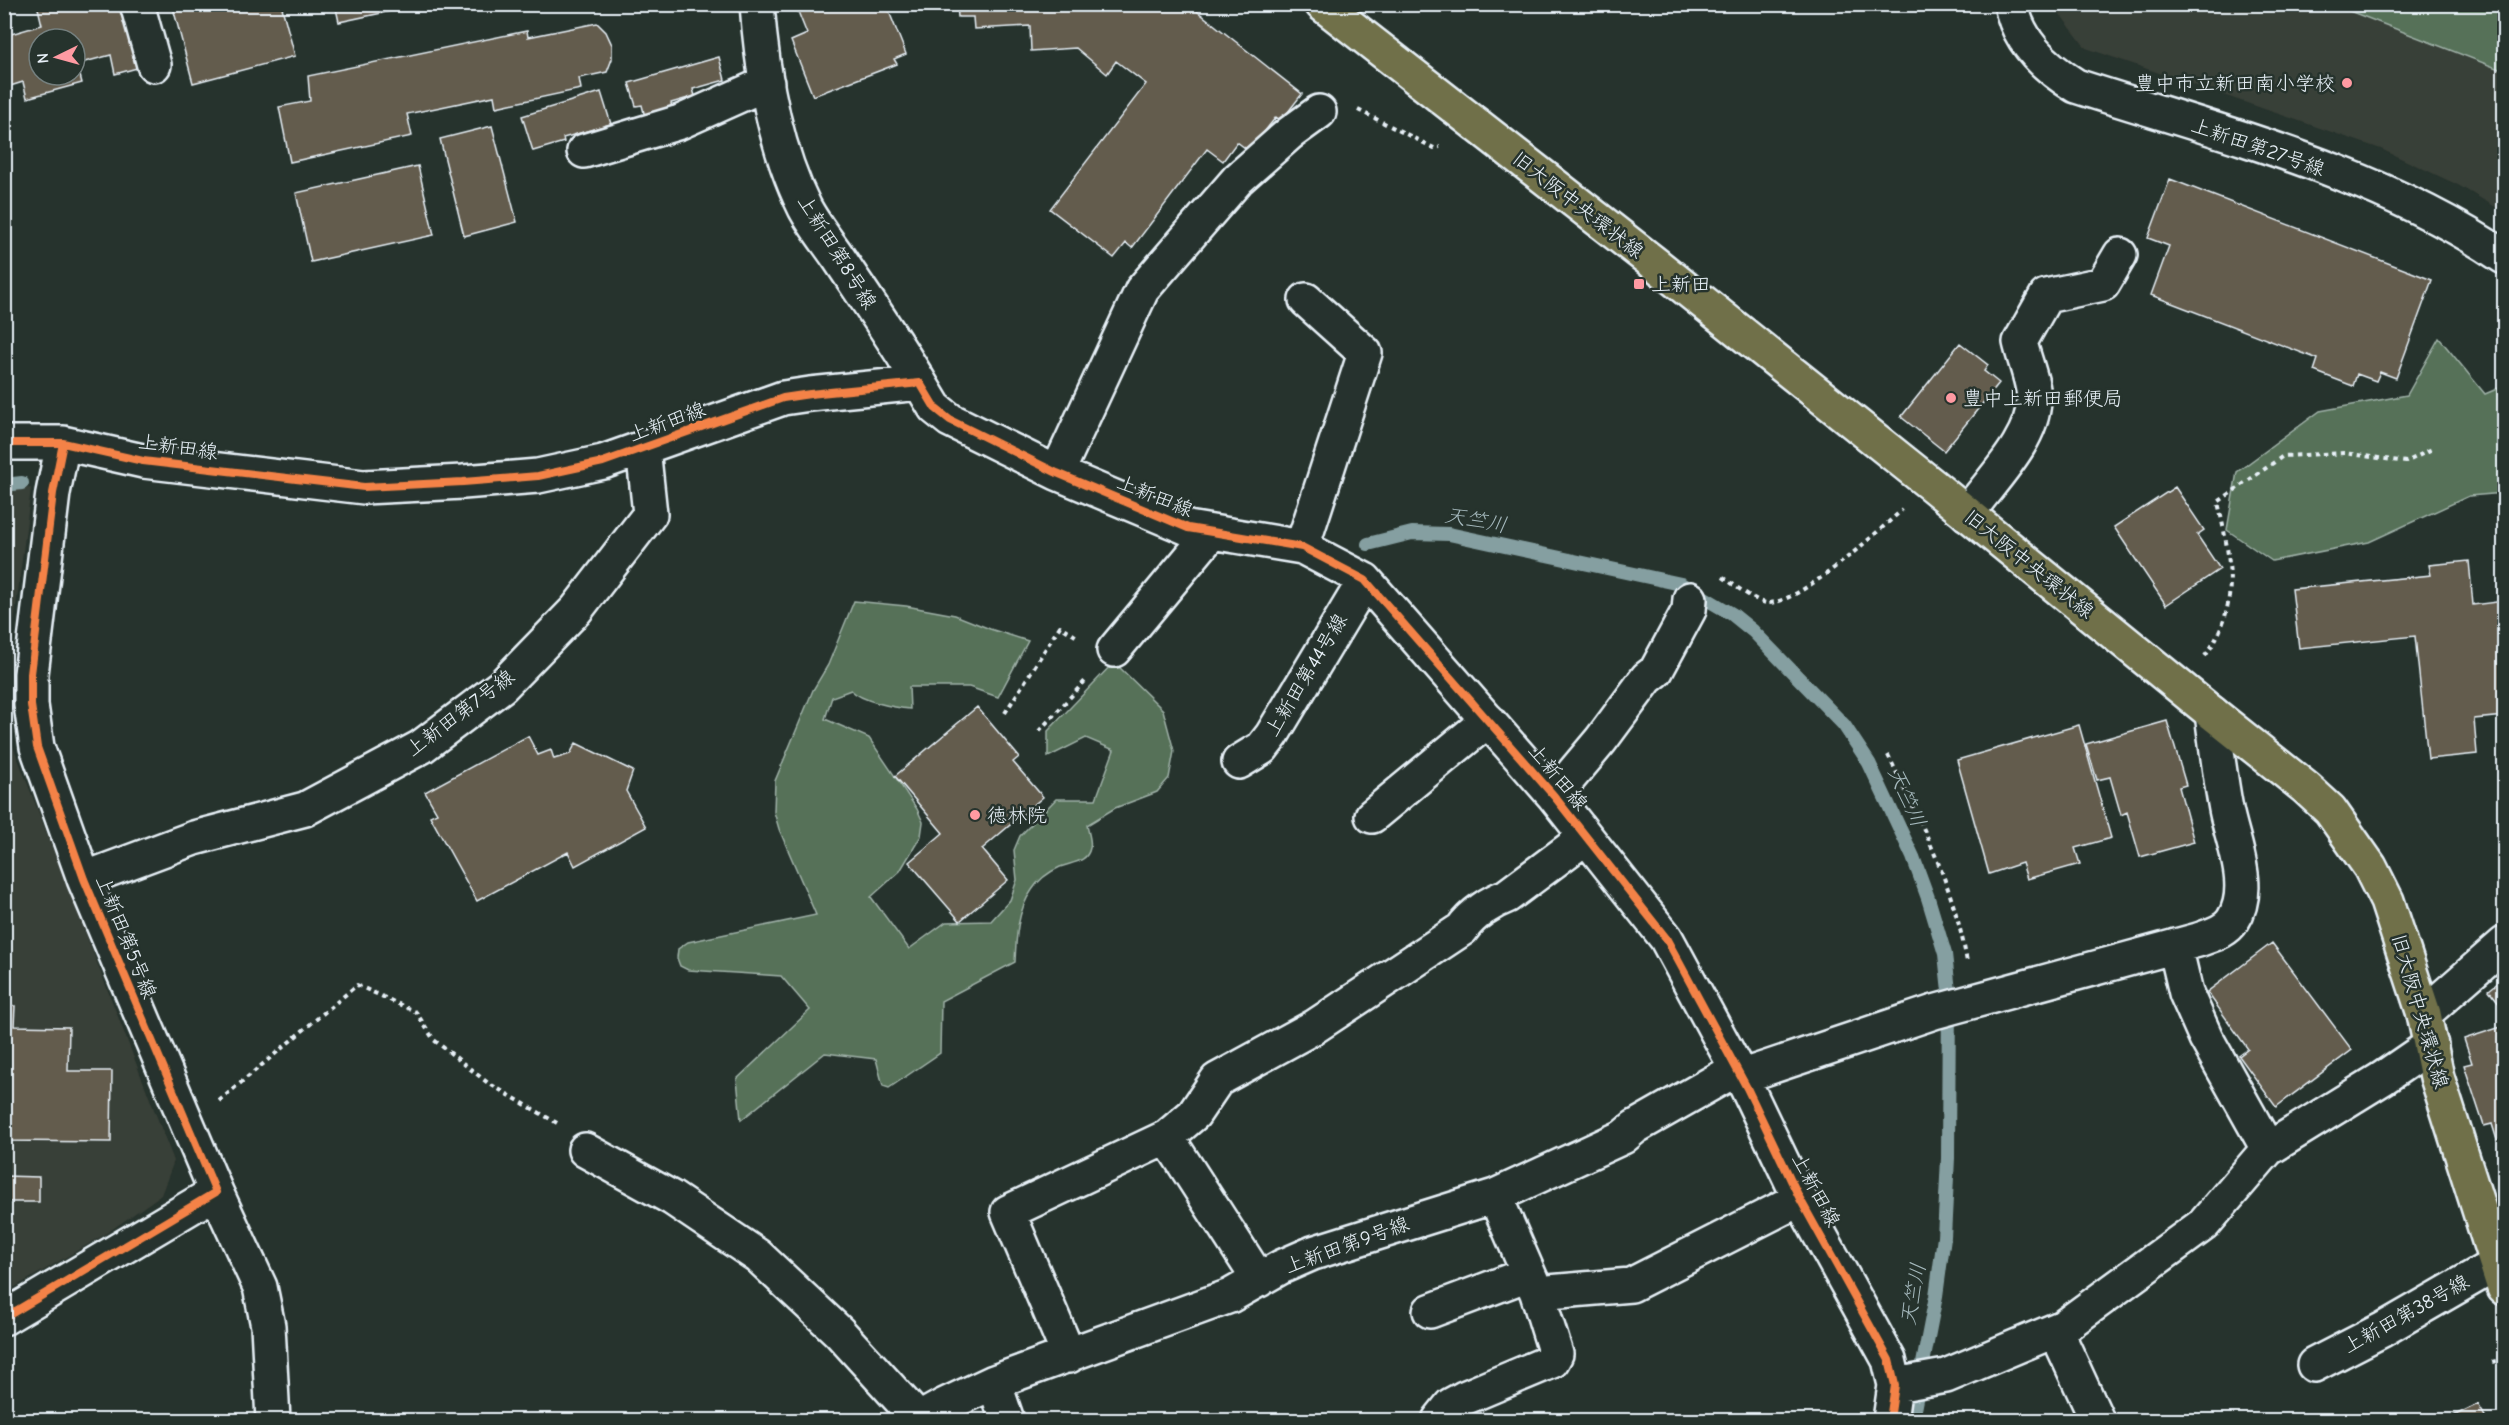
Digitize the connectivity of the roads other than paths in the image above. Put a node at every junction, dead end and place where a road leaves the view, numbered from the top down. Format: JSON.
{"nodes":[{"id":1,"x":137,"y":4,"type":"edge"},
{"id":2,"x":757,"y":4,"type":"edge"},
{"id":3,"x":1322,"y":4,"type":"edge"},
{"id":4,"x":2015,"y":18,"type":"edge"},
{"id":5,"x":154,"y":65,"type":"dead end"},
{"id":6,"x":767,"y":83,"type":"junction"},
{"id":7,"x":1319,"y":112,"type":"road end"},
{"id":8,"x":584,"y":151,"type":"dead end"},
{"id":9,"x":2120,"y":255,"type":"dead end"},
{"id":10,"x":2505,"y":257,"type":"edge"},
{"id":11,"x":1306,"y":300,"type":"dead end"},
{"id":12,"x":920,"y":383,"type":"junction"},
{"id":13,"x":4,"y":443,"type":"edge"},
{"id":14,"x":63,"y":443,"type":"junction"},
{"id":15,"x":644,"y":448,"type":"junction"},
{"id":16,"x":1057,"y":473,"type":"junction"},
{"id":17,"x":1967,"y":514,"type":"junction"},
{"id":18,"x":1212,"y":532,"type":"junction"},
{"id":19,"x":1302,"y":548,"type":"junction"},
{"id":20,"x":1365,"y":580,"type":"junction"},
{"id":21,"x":1690,"y":599,"type":"dead end"},
{"id":22,"x":1114,"y":650,"type":"road end"},
{"id":23,"x":2212,"y":713,"type":"junction"},
{"id":24,"x":1488,"y":720,"type":"junction"},
{"id":25,"x":1239,"y":762,"type":"dead end"},
{"id":26,"x":1554,"y":796,"type":"junction"},
{"id":27,"x":1372,"y":816,"type":"dead end"},
{"id":28,"x":1586,"y":837,"type":"junction"},
{"id":29,"x":84,"y":879,"type":"junction"},
{"id":30,"x":2505,"y":944,"type":"edge"},
{"id":31,"x":2175,"y":946,"type":"junction"},
{"id":32,"x":2427,"y":1029,"type":"junction"},
{"id":33,"x":1739,"y":1073,"type":"junction"},
{"id":34,"x":1167,"y":1137,"type":"junction"},
{"id":35,"x":2268,"y":1149,"type":"junction"},
{"id":36,"x":585,"y":1150,"type":"road end"},
{"id":37,"x":216,"y":1192,"type":"junction"},
{"id":38,"x":1495,"y":1196,"type":"junction"},
{"id":39,"x":1800,"y":1199,"type":"junction"},
{"id":40,"x":2501,"y":1275,"type":"edge"},
{"id":41,"x":1259,"y":1280,"type":"junction"},
{"id":42,"x":1532,"y":1284,"type":"junction"},
{"id":43,"x":1430,"y":1311,"type":"dead end"},
{"id":44,"x":4,"y":1318,"type":"edge"},
{"id":45,"x":2056,"y":1331,"type":"junction"},
{"id":46,"x":1069,"y":1356,"type":"junction"},
{"id":47,"x":2314,"y":1365,"type":"dead end"},
{"id":48,"x":994,"y":1382,"type":"junction"},
{"id":49,"x":1912,"y":1382,"type":"junction"},
{"id":50,"x":273,"y":1420,"type":"edge"},
{"id":51,"x":919,"y":1420,"type":"edge"},
{"id":52,"x":1006,"y":1420,"type":"edge"},
{"id":53,"x":1439,"y":1420,"type":"edge"},
{"id":54,"x":1890,"y":1420,"type":"edge"},
{"id":55,"x":2097,"y":1420,"type":"edge"}],
"edges":[{"from":1,"to":5,"type":"street"},
{"from":2,"to":6,"type":"street","name":"上新田第8号線"},
{"from":3,"to":17,"type":"main road","name":"旧大阪中央環状線"},
{"from":4,"to":10,"type":"street","name":"上新田第27号線"},
{"from":6,"to":8,"type":"street"},
{"from":6,"to":12,"type":"street","name":"上新田第8号線"},
{"from":7,"to":16,"type":"street"},
{"from":9,"to":17,"type":"street"},
{"from":11,"to":19,"type":"street"},
{"from":12,"to":15,"type":"street","name":"上新田線"},
{"from":12,"to":16,"type":"street","name":"上新田線"},
{"from":13,"to":14,"type":"street","name":"上新田線"},
{"from":14,"to":15,"type":"street","name":"上新田線"},
{"from":14,"to":29,"type":"street","name":"上新田第5号線"},
{"from":15,"to":29,"type":"street","name":"上新田第7号線"},
{"from":16,"to":18,"type":"street","name":"上新田線"},
{"from":17,"to":23,"type":"main road","name":"旧大阪中央環状線"},
{"from":18,"to":19,"type":"street","name":"上新田線"},
{"from":18,"to":22,"type":"street"},
{"from":19,"to":20,"type":"street","name":"上新田線"},
{"from":20,"to":24,"type":"street","name":"上新田線"},
{"from":20,"to":25,"type":"street","name":"上新田第44号線"},
{"from":21,"to":26,"type":"street"},
{"from":23,"to":31,"type":"street","name":"上新田第9号線"},
{"from":23,"to":32,"type":"main road","name":"旧大阪中央環状線"},
{"from":24,"to":26,"type":"street","name":"上新田線"},
{"from":24,"to":27,"type":"street"},
{"from":26,"to":28,"type":"street","name":"上新田線"},
{"from":28,"to":33,"type":"street","name":"上新田線"},
{"from":28,"to":34,"type":"street"},
{"from":29,"to":37,"type":"street","name":"上新田第5号線"},
{"from":30,"to":32,"type":"street"},
{"from":31,"to":33,"type":"street","name":"上新田第9号線"},
{"from":31,"to":35,"type":"street"},
{"from":32,"to":35,"type":"street"},
{"from":32,"to":40,"type":"main road","name":"旧大阪中央環状線"},
{"from":33,"to":38,"type":"street","name":"上新田第9号線"},
{"from":33,"to":39,"type":"street","name":"上新田線"},
{"from":34,"to":41,"type":"street"},
{"from":34,"to":46,"type":"street"},
{"from":35,"to":45,"type":"street"},
{"from":36,"to":51,"type":"street"},
{"from":37,"to":44,"type":"street"},
{"from":37,"to":50,"type":"street","name":"上新田第5号線"},
{"from":38,"to":41,"type":"street","name":"上新田第9号線"},
{"from":38,"to":42,"type":"street"},
{"from":39,"to":42,"type":"street"},
{"from":39,"to":49,"type":"street","name":"上新田線"},
{"from":40,"to":47,"type":"street","name":"上新田第38号線"},
{"from":41,"to":46,"type":"street","name":"上新田第9号線"},
{"from":42,"to":43,"type":"street"},
{"from":42,"to":53,"type":"street"},
{"from":45,"to":49,"type":"street"},
{"from":45,"to":55,"type":"street"},
{"from":46,"to":48,"type":"street","name":"上新田第9号線"},
{"from":48,"to":51,"type":"street","name":"上新田第9号線"},
{"from":48,"to":52,"type":"street"},
{"from":49,"to":54,"type":"street","name":"上新田線"}]}
